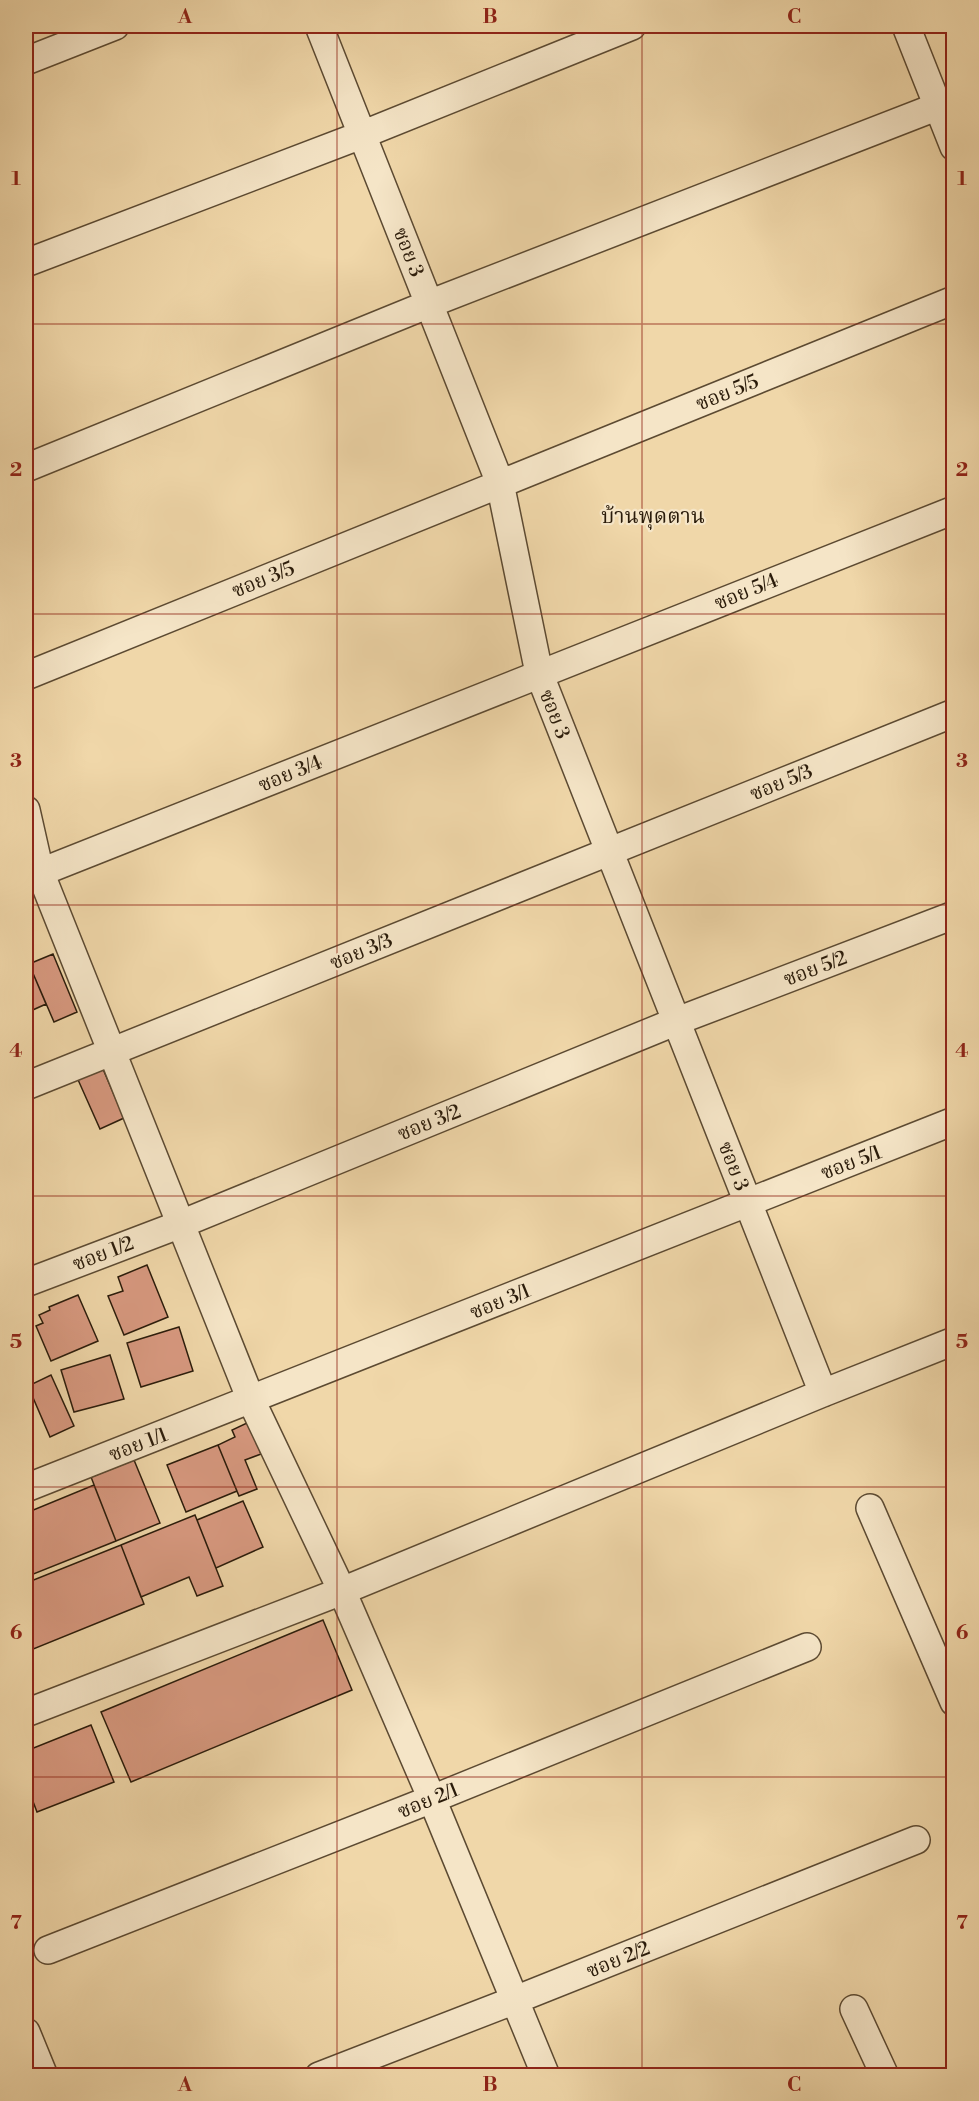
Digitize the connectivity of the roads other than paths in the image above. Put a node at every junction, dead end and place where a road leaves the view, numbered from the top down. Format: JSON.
{"nodes":[{"id":1,"x":115,"y":26,"type":"edge"},
{"id":2,"x":319,"y":26,"type":"edge"},
{"id":3,"x":632,"y":26,"type":"edge"},
{"id":4,"x":906,"y":26,"type":"edge"},
{"id":5,"x":26,"y":61,"type":"edge"},
{"id":6,"x":945,"y":103,"type":"edge"},
{"id":7,"x":363,"y":134,"type":"junction"},
{"id":8,"x":954,"y":147,"type":"edge"},
{"id":9,"x":26,"y":263,"type":"edge"},
{"id":10,"x":954,"y":300,"type":"edge"},
{"id":11,"x":429,"y":304,"type":"junction"},
{"id":12,"x":26,"y":468,"type":"edge"},
{"id":13,"x":500,"y":483,"type":"junction"},
{"id":14,"x":954,"y":510,"type":"edge"},
{"id":15,"x":539,"y":673,"type":"junction"},
{"id":16,"x":26,"y":676,"type":"edge"},
{"id":17,"x":954,"y":713,"type":"edge"},
{"id":18,"x":26,"y":810,"type":"edge"},
{"id":19,"x":609,"y":850,"type":"junction"},
{"id":20,"x":33,"y":875,"type":"edge"},
{"id":21,"x":954,"y":915,"type":"edge"},
{"id":22,"x":677,"y":1021,"type":"junction"},
{"id":23,"x":112,"y":1052,"type":"junction"},
{"id":24,"x":26,"y":1086,"type":"edge"},
{"id":25,"x":954,"y":1121,"type":"edge"},
{"id":26,"x":748,"y":1202,"type":"junction"},
{"id":27,"x":181,"y":1224,"type":"junction"},
{"id":28,"x":26,"y":1283,"type":"edge"},
{"id":29,"x":954,"y":1341,"type":"edge"},
{"id":30,"x":824,"y":1393,"type":"junction"},
{"id":31,"x":251,"y":1400,"type":"junction"},
{"id":32,"x":26,"y":1488,"type":"edge"},
{"id":33,"x":870,"y":1508,"type":"dead end"},
{"id":34,"x":342,"y":1591,"type":"junction"},
{"id":35,"x":807,"y":1647,"type":"dead end"},
{"id":36,"x":954,"y":1702,"type":"edge"},
{"id":37,"x":26,"y":1713,"type":"edge"},
{"id":38,"x":432,"y":1799,"type":"junction"},
{"id":39,"x":916,"y":1840,"type":"dead end"},
{"id":40,"x":48,"y":1950,"type":"dead end"},
{"id":41,"x":515,"y":2000,"type":"junction"},
{"id":42,"x":854,"y":2009,"type":"dead end"},
{"id":43,"x":26,"y":2032,"type":"edge"},
{"id":44,"x":44,"y":2076,"type":"edge"},
{"id":45,"x":319,"y":2076,"type":"edge"},
{"id":46,"x":546,"y":2076,"type":"edge"},
{"id":47,"x":885,"y":2076,"type":"edge"}],
"edges":[{"from":1,"to":5,"type":"street"},
{"from":2,"to":7,"type":"street","name":"ซอย 3"},
{"from":3,"to":7,"type":"street"},
{"from":4,"to":6,"type":"street"},
{"from":6,"to":8,"type":"street"},
{"from":6,"to":11,"type":"street"},
{"from":7,"to":9,"type":"street"},
{"from":7,"to":11,"type":"street","name":"ซอย 3"},
{"from":10,"to":13,"type":"street","name":"ซอย 5/5"},
{"from":11,"to":12,"type":"street"},
{"from":11,"to":13,"type":"street","name":"ซอย 3"},
{"from":13,"to":15,"type":"street","name":"ซอย 3"},
{"from":13,"to":16,"type":"street","name":"ซอย 3/5"},
{"from":14,"to":15,"type":"street","name":"ซอย 5/4"},
{"from":15,"to":19,"type":"street","name":"ซอย 3"},
{"from":15,"to":20,"type":"street","name":"ซอย 3/4"},
{"from":17,"to":19,"type":"street","name":"ซอย 5/3"},
{"from":18,"to":20,"type":"street"},
{"from":19,"to":22,"type":"street","name":"ซอย 3"},
{"from":19,"to":23,"type":"street","name":"ซอย 3/3"},
{"from":20,"to":23,"type":"street"},
{"from":21,"to":22,"type":"street","name":"ซอย 5/2"},
{"from":22,"to":26,"type":"street","name":"ซอย 3"},
{"from":22,"to":27,"type":"street","name":"ซอย 3/2"},
{"from":23,"to":24,"type":"street","name":"ซอย 3/3"},
{"from":23,"to":27,"type":"street"},
{"from":25,"to":26,"type":"street","name":"ซอย 5/1"},
{"from":26,"to":30,"type":"street","name":"ซอย 3"},
{"from":26,"to":31,"type":"street","name":"ซอย 3/1"},
{"from":27,"to":28,"type":"street","name":"ซอย 1/2"},
{"from":27,"to":31,"type":"street"},
{"from":29,"to":30,"type":"street"},
{"from":30,"to":34,"type":"street"},
{"from":31,"to":32,"type":"street","name":"ซอย 1/1"},
{"from":31,"to":34,"type":"street"},
{"from":33,"to":36,"type":"street"},
{"from":34,"to":37,"type":"street"},
{"from":34,"to":38,"type":"street"},
{"from":35,"to":38,"type":"street","name":"ซอย 2/1"},
{"from":38,"to":40,"type":"street","name":"ซอย 2/1"},
{"from":38,"to":41,"type":"street"},
{"from":39,"to":41,"type":"street","name":"ซอย 2/2"},
{"from":41,"to":45,"type":"street","name":"ซอย 2/2"},
{"from":41,"to":46,"type":"street"},
{"from":42,"to":47,"type":"street"},
{"from":43,"to":44,"type":"street"}]}
